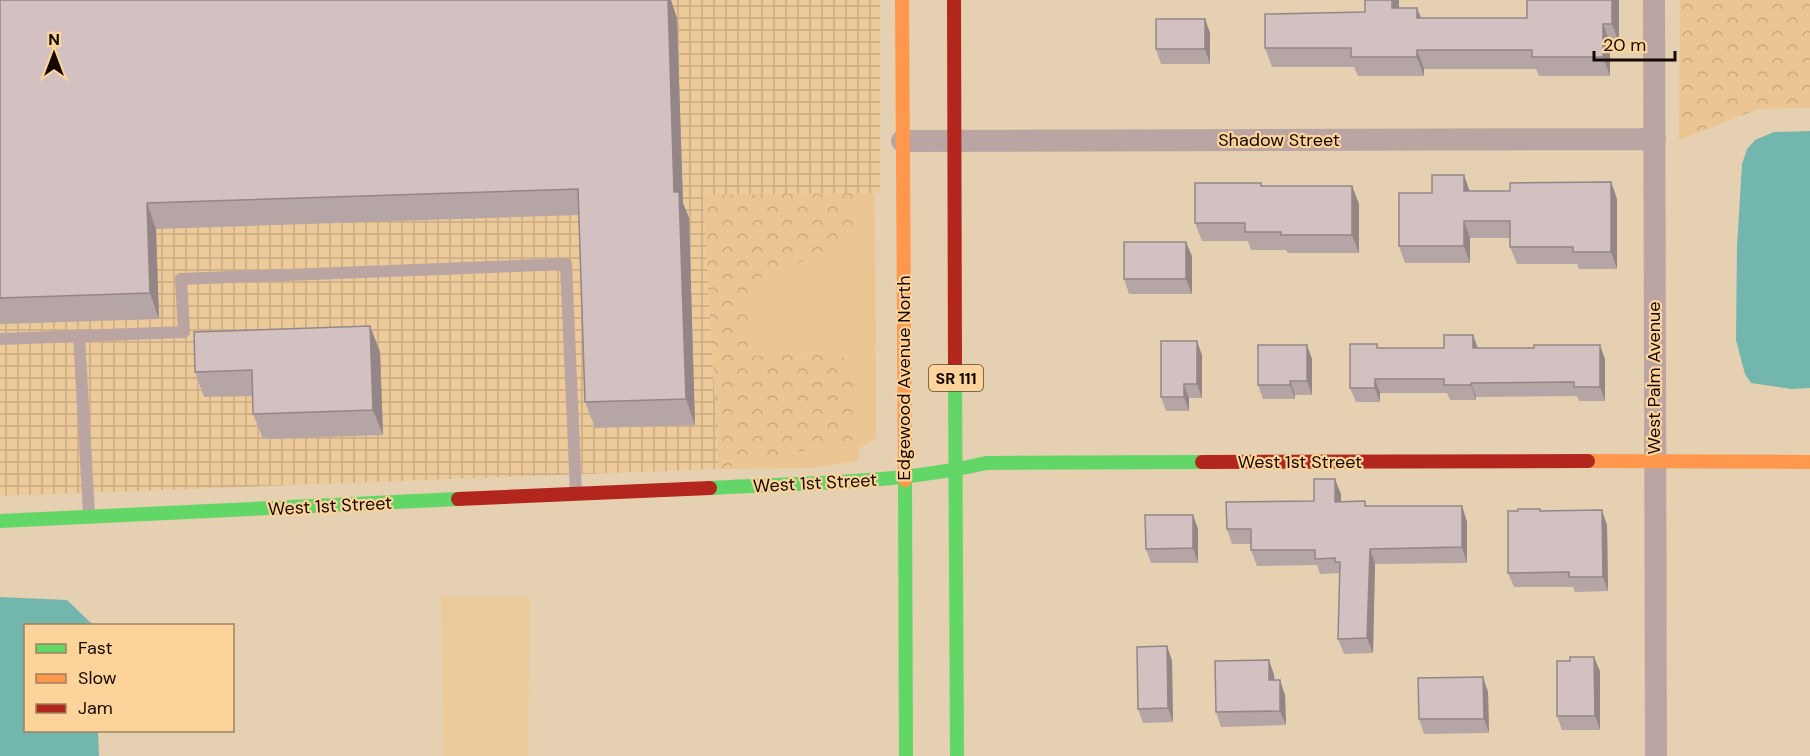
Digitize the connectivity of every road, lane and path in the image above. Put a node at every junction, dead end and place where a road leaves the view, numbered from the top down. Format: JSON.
{"nodes":[{"id":1,"x":902,"y":0,"type":"edge"},
{"id":2,"x":954,"y":0,"type":"edge"},
{"id":3,"x":1654,"y":0,"type":"edge"},
{"id":4,"x":1655,"y":139,"type":"junction"},
{"id":5,"x":902,"y":141,"type":"junction"},
{"id":6,"x":955,"y":141,"type":"junction"},
{"id":7,"x":79,"y":336,"type":"junction"},
{"id":8,"x":0,"y":339,"type":"edge"},
{"id":9,"x":1654,"y":461,"type":"junction"},
{"id":10,"x":1810,"y":462,"type":"edge"},
{"id":11,"x":956,"y":470,"type":"junction"},
{"id":12,"x":904,"y":477,"type":"junction"},
{"id":13,"x":576,"y":494,"type":"junction"},
{"id":14,"x":89,"y":518,"type":"junction"},
{"id":15,"x":0,"y":521,"type":"edge"},
{"id":16,"x":906,"y":756,"type":"edge"},
{"id":17,"x":957,"y":756,"type":"edge"},
{"id":18,"x":1656,"y":756,"type":"edge"}],
"edges":[{"from":1,"to":5,"type":"street","name":"Edgewood Avenue North","number":"SR 111"},
{"from":2,"to":6,"type":"street","number":"SR 111"},
{"from":3,"to":4,"type":"street","name":"West Palm Avenue"},
{"from":4,"to":6,"type":"street","name":"Shadow Street"},
{"from":4,"to":9,"type":"street","name":"West Palm Avenue"},
{"from":5,"to":6,"type":"street","name":"Shadow Street"},
{"from":5,"to":12,"type":"street","name":"Edgewood Avenue North","number":"SR 111"},
{"from":6,"to":11,"type":"street","number":"SR 111"},
{"from":7,"to":8,"type":"lane"},
{"from":7,"to":13,"type":"lane"},
{"from":7,"to":14,"type":"lane"},
{"from":9,"to":10,"type":"street","name":"West 1st Street"},
{"from":9,"to":11,"type":"street","name":"West 1st Street"},
{"from":9,"to":18,"type":"street","name":"West Palm Avenue"},
{"from":11,"to":12,"type":"street","name":"West 1st Street"},
{"from":11,"to":17,"type":"street","number":"SR 111"},
{"from":12,"to":13,"type":"street","name":"West 1st Street"},
{"from":12,"to":16,"type":"street","name":"Edgewood Avenue North","number":"SR 111"},
{"from":13,"to":14,"type":"street","name":"West 1st Street"},
{"from":14,"to":15,"type":"street","name":"West 1st Street"}]}
